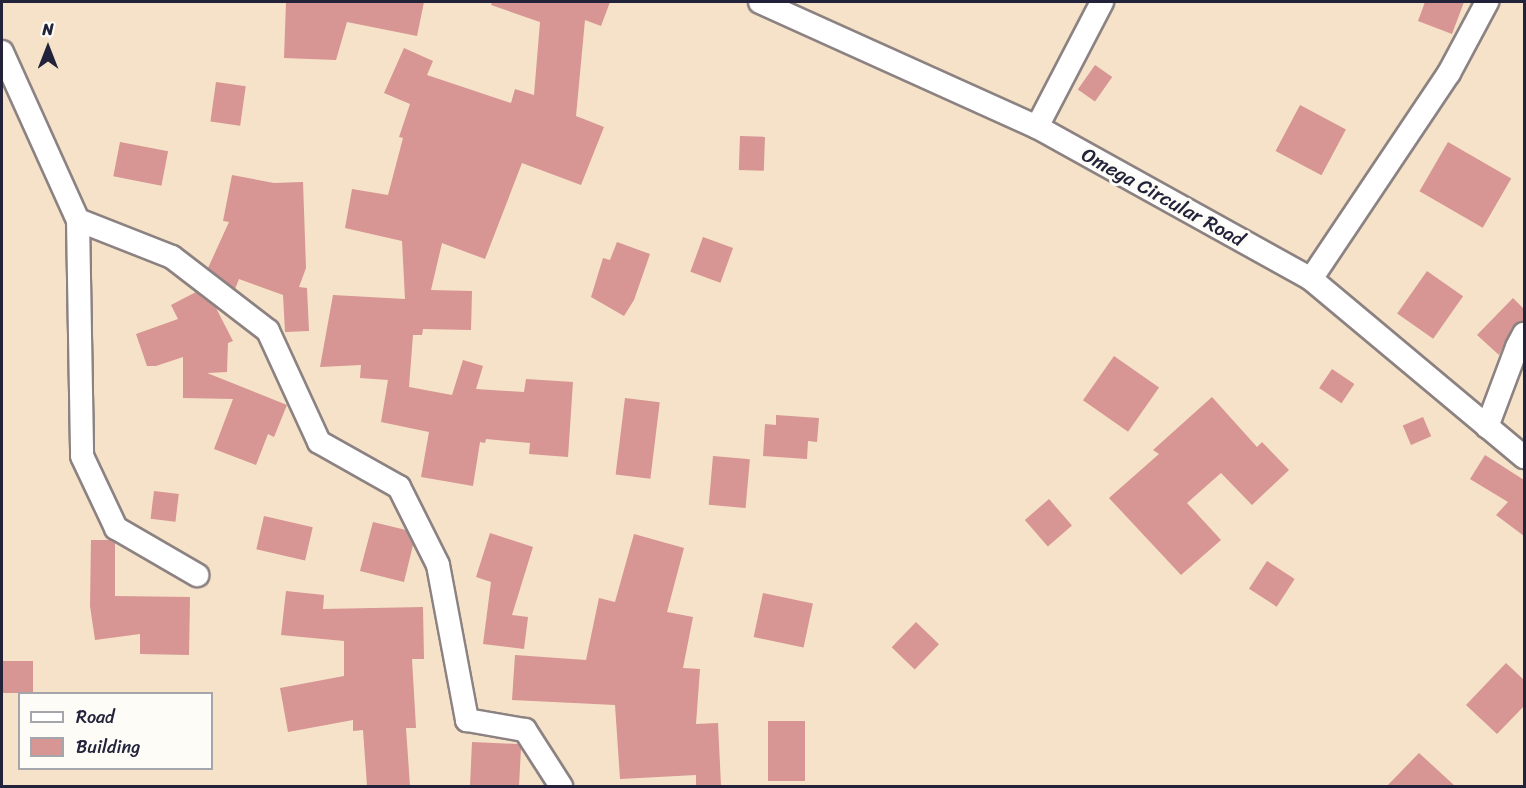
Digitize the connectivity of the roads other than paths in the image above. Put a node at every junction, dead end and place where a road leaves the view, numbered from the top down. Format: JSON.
{"nodes":[{"id":1,"x":760,"y":2,"type":"edge"},
{"id":2,"x":1102,"y":2,"type":"edge"},
{"id":3,"x":1487,"y":2,"type":"edge"},
{"id":4,"x":2,"y":51,"type":"edge"},
{"id":5,"x":1037,"y":127,"type":"junction"},
{"id":6,"x":78,"y":220,"type":"junction"},
{"id":7,"x":1311,"y":279,"type":"junction"},
{"id":8,"x":1524,"y":334,"type":"edge"},
{"id":9,"x":1487,"y":427,"type":"junction"},
{"id":10,"x":1524,"y":457,"type":"edge"},
{"id":11,"x":197,"y":575,"type":"dead end"},
{"id":12,"x":561,"y":786,"type":"edge"}],
"edges":[{"from":1,"to":5,"type":"street","name":"Omega Circular Road"},
{"from":2,"to":5,"type":"street"},
{"from":3,"to":7,"type":"street"},
{"from":4,"to":6,"type":"street"},
{"from":5,"to":7,"type":"street","name":"Omega Circular Road"},
{"from":6,"to":11,"type":"street"},
{"from":6,"to":12,"type":"street"},
{"from":7,"to":9,"type":"street","name":"Omega Circular Road"},
{"from":8,"to":9,"type":"street"},
{"from":9,"to":10,"type":"street","name":"Omega Circular Road"}]}
